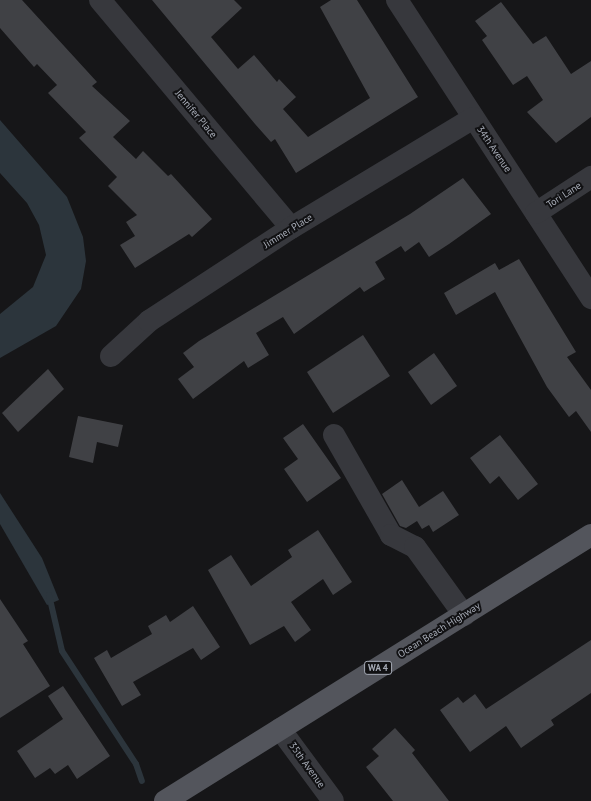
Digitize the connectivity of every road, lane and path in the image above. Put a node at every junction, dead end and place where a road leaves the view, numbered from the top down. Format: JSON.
{"nodes":[{"id":1,"x":100,"y":0,"type":"edge"},
{"id":2,"x":397,"y":0,"type":"edge"},
{"id":3,"x":473,"y":118,"type":"junction"},
{"id":4,"x":591,"y":178,"type":"edge"},
{"id":5,"x":536,"y":213,"type":"junction"},
{"id":6,"x":291,"y":228,"type":"junction"},
{"id":7,"x":591,"y":298,"type":"edge"},
{"id":8,"x":111,"y":356,"type":"dead end"},
{"id":9,"x":334,"y":436,"type":"dead end"},
{"id":10,"x":591,"y":536,"type":"edge"},
{"id":11,"x":464,"y":615,"type":"junction"},
{"id":12,"x":280,"y":729,"type":"junction"},
{"id":13,"x":165,"y":801,"type":"edge"},
{"id":14,"x":333,"y":801,"type":"edge"}],
"edges":[{"from":1,"to":6,"type":"street","name":"Jennifer Place"},
{"from":2,"to":3,"type":"street","name":"34th Avenue"},
{"from":3,"to":5,"type":"street","name":"34th Avenue"},
{"from":3,"to":6,"type":"street","name":"Jimmer Place"},
{"from":4,"to":5,"type":"street","name":"Tori Lane"},
{"from":5,"to":7,"type":"street","name":"34th Avenue"},
{"from":6,"to":8,"type":"street","name":"Jimmer Place"},
{"from":9,"to":11,"type":"street"},
{"from":10,"to":11,"type":"main road","name":"Ocean Beach Highway","number":"WA 4"},
{"from":11,"to":12,"type":"main road","name":"Ocean Beach Highway","number":"WA 4"},
{"from":12,"to":13,"type":"main road","name":"Ocean Beach Highway","number":"WA 4"},
{"from":12,"to":14,"type":"street","name":"35th Avenue"}]}
